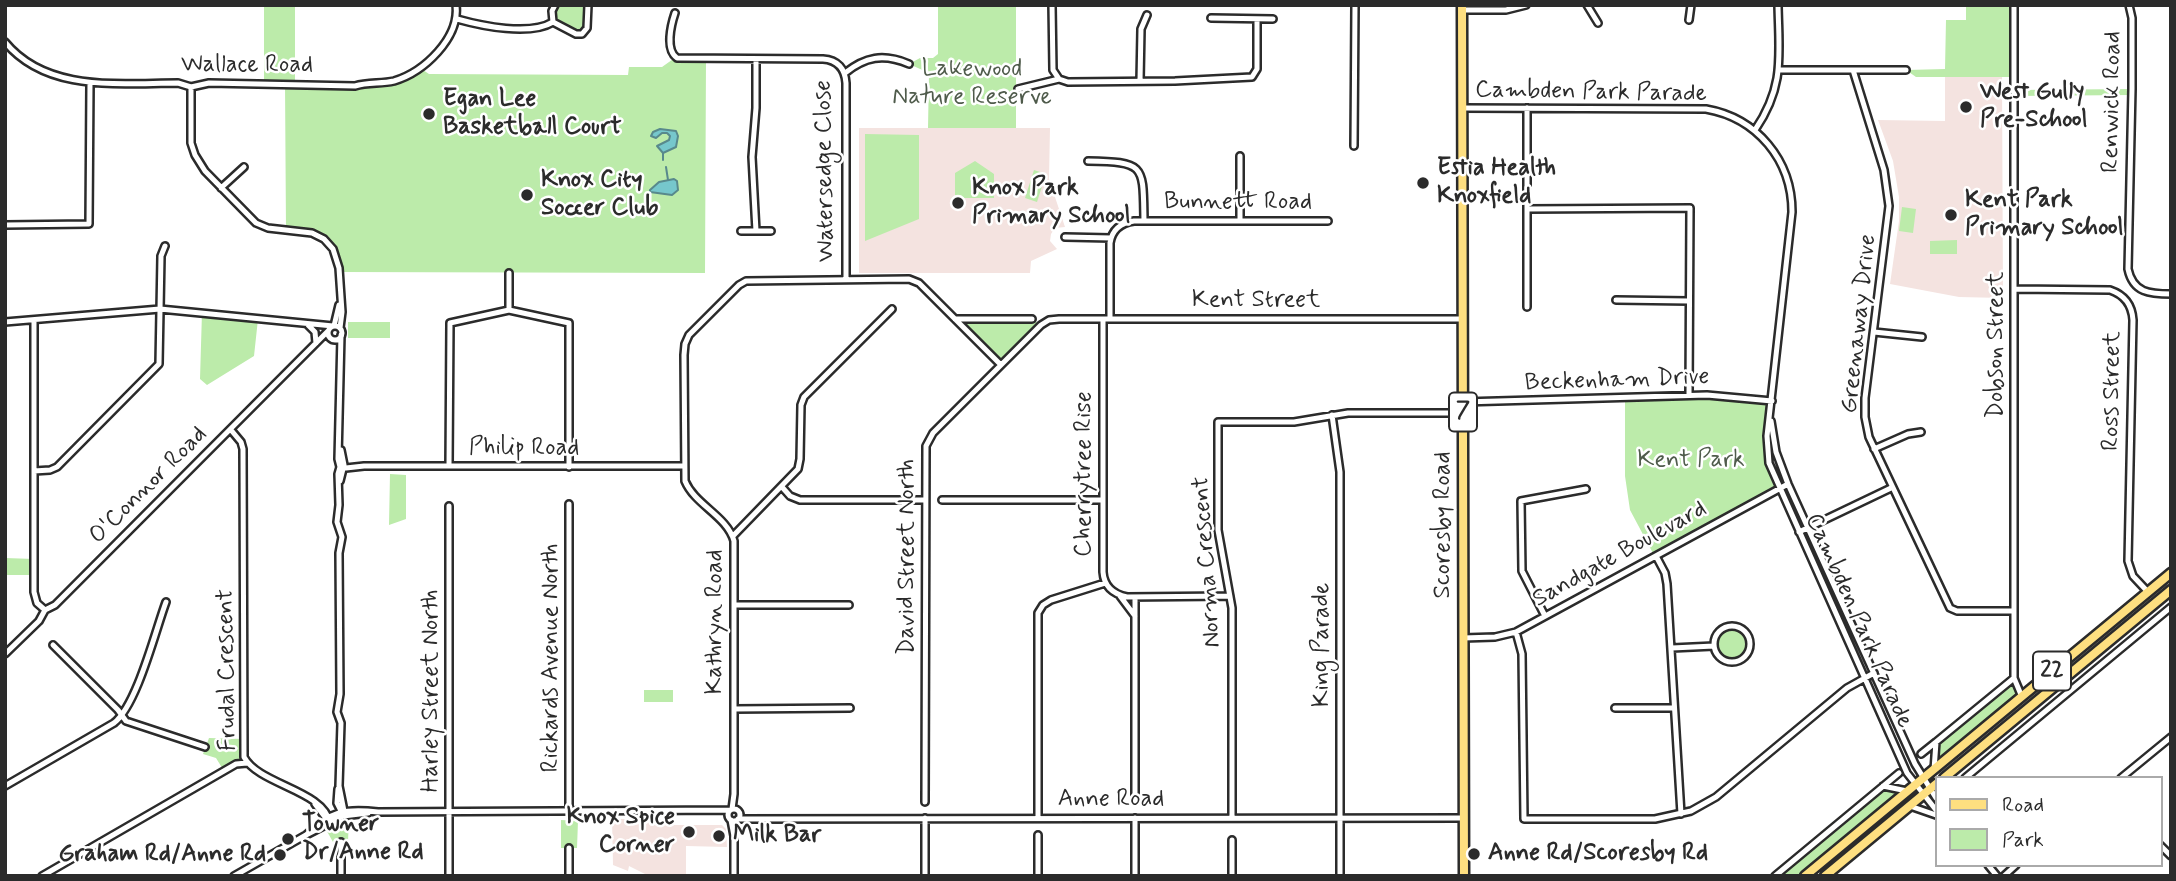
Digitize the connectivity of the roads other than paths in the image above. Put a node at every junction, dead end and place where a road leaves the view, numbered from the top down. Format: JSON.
{"nodes":[{"id":1,"x":456,"y":5,"type":"edge"},
{"id":2,"x":555,"y":5,"type":"edge"},
{"id":3,"x":588,"y":5,"type":"edge"},
{"id":4,"x":1052,"y":5,"type":"edge"},
{"id":5,"x":1355,"y":5,"type":"edge"},
{"id":6,"x":1526,"y":5,"type":"edge"},
{"id":7,"x":1587,"y":5,"type":"edge"},
{"id":8,"x":1691,"y":5,"type":"edge"},
{"id":9,"x":1779,"y":5,"type":"edge"},
{"id":10,"x":2014,"y":5,"type":"edge"},
{"id":11,"x":2129,"y":5,"type":"edge"},
{"id":12,"x":1462,"y":8,"type":"edge"},
{"id":13,"x":676,"y":13,"type":"dead end"},
{"id":14,"x":1147,"y":15,"type":"dead end"},
{"id":15,"x":1212,"y":18,"type":"dead end"},
{"id":16,"x":457,"y":19,"type":"junction"},
{"id":17,"x":1257,"y":19,"type":"junction"},
{"id":18,"x":1273,"y":19,"type":"dead end"},
{"id":19,"x":1689,"y":20,"type":"dead end"},
{"id":20,"x":553,"y":22,"type":"junction"},
{"id":21,"x":1598,"y":23,"type":"dead end"},
{"id":22,"x":5,"y":42,"type":"edge"},
{"id":23,"x":10,"y":49,"type":"junction"},
{"id":24,"x":5,"y":54,"type":"edge"},
{"id":25,"x":756,"y":59,"type":"junction"},
{"id":26,"x":909,"y":64,"type":"dead end"},
{"id":27,"x":1906,"y":69,"type":"dead end"},
{"id":28,"x":1779,"y":70,"type":"junction"},
{"id":29,"x":1853,"y":70,"type":"junction"},
{"id":30,"x":845,"y":73,"type":"junction"},
{"id":31,"x":1059,"y":79,"type":"junction"},
{"id":32,"x":1140,"y":81,"type":"junction"},
{"id":33,"x":90,"y":83,"type":"junction"},
{"id":34,"x":191,"y":87,"type":"junction"},
{"id":35,"x":1018,"y":89,"type":"dead end"},
{"id":36,"x":1462,"y":108,"type":"junction"},
{"id":37,"x":1527,"y":108,"type":"junction"},
{"id":38,"x":1755,"y":130,"type":"junction"},
{"id":39,"x":1354,"y":146,"type":"dead end"},
{"id":40,"x":1240,"y":156,"type":"dead end"},
{"id":41,"x":1088,"y":161,"type":"dead end"},
{"id":42,"x":244,"y":167,"type":"dead end"},
{"id":43,"x":221,"y":188,"type":"junction"},
{"id":44,"x":1527,"y":209,"type":"junction"},
{"id":45,"x":1144,"y":221,"type":"junction"},
{"id":46,"x":1240,"y":221,"type":"junction"},
{"id":47,"x":1328,"y":221,"type":"dead end"},
{"id":48,"x":5,"y":225,"type":"edge"},
{"id":49,"x":741,"y":231,"type":"dead end"},
{"id":50,"x":757,"y":231,"type":"junction"},
{"id":51,"x":771,"y":231,"type":"dead end"},
{"id":52,"x":1065,"y":237,"type":"dead end"},
{"id":53,"x":1111,"y":238,"type":"junction"},
{"id":54,"x":165,"y":246,"type":"dead end"},
{"id":55,"x":509,"y":273,"type":"dead end"},
{"id":56,"x":846,"y":279,"type":"junction"},
{"id":57,"x":2014,"y":289,"type":"junction"},
{"id":58,"x":2171,"y":294,"type":"edge"},
{"id":59,"x":1616,"y":300,"type":"dead end"},
{"id":60,"x":1689,"y":301,"type":"junction"},
{"id":61,"x":1527,"y":307,"type":"dead end"},
{"id":62,"x":160,"y":309,"type":"junction"},
{"id":63,"x":892,"y":309,"type":"dead end"},
{"id":64,"x":509,"y":310,"type":"junction"},
{"id":65,"x":1462,"y":318,"type":"junction"},
{"id":66,"x":955,"y":319,"type":"junction"},
{"id":67,"x":1032,"y":319,"type":"dead end"},
{"id":68,"x":1107,"y":319,"type":"junction"},
{"id":69,"x":34,"y":320,"type":"junction"},
{"id":70,"x":1049,"y":320,"type":"joint"},
{"id":71,"x":5,"y":322,"type":"edge"},
{"id":72,"x":305,"y":324,"type":"junction"},
{"id":73,"x":334,"y":327,"type":"junction"},
{"id":74,"x":1874,"y":332,"type":"junction"},
{"id":75,"x":341,"y":335,"type":"junction"},
{"id":76,"x":1922,"y":337,"type":"dead end"},
{"id":77,"x":331,"y":339,"type":"junction"},
{"id":78,"x":317,"y":342,"type":"junction"},
{"id":79,"x":340,"y":357,"type":"junction"},
{"id":80,"x":1002,"y":365,"type":"junction"},
{"id":81,"x":1689,"y":395,"type":"junction"},
{"id":82,"x":1772,"y":401,"type":"junction"},
{"id":83,"x":1463,"y":402,"type":"junction"},
{"id":84,"x":1462,"y":413,"type":"junction"},
{"id":85,"x":1332,"y":415,"type":"junction"},
{"id":86,"x":1770,"y":415,"type":"junction"},
{"id":87,"x":231,"y":430,"type":"junction"},
{"id":88,"x":1921,"y":432,"type":"dead end"},
{"id":89,"x":1874,"y":449,"type":"junction"},
{"id":90,"x":449,"y":466,"type":"junction"},
{"id":91,"x":684,"y":466,"type":"junction"},
{"id":92,"x":343,"y":467,"type":"junction"},
{"id":93,"x":569,"y":467,"type":"junction"},
{"id":94,"x":34,"y":471,"type":"junction"},
{"id":95,"x":1788,"y":484,"type":"junction"},
{"id":96,"x":782,"y":487,"type":"junction"},
{"id":97,"x":1891,"y":488,"type":"junction"},
{"id":98,"x":1586,"y":489,"type":"dead end"},
{"id":99,"x":1779,"y":489,"type":"junction"},
{"id":100,"x":925,"y":499,"type":"junction"},
{"id":101,"x":942,"y":499,"type":"dead end"},
{"id":102,"x":1103,"y":500,"type":"junction"},
{"id":103,"x":569,"y":504,"type":"dead end"},
{"id":104,"x":449,"y":506,"type":"dead end"},
{"id":105,"x":1808,"y":528,"type":"junction"},
{"id":106,"x":1799,"y":532,"type":"junction"},
{"id":107,"x":733,"y":536,"type":"junction"},
{"id":108,"x":1656,"y":556,"type":"junction"},
{"id":109,"x":2171,"y":573,"type":"edge"},
{"id":110,"x":1105,"y":583,"type":"junction"},
{"id":111,"x":2171,"y":590,"type":"edge"},
{"id":112,"x":2148,"y":592,"type":"junction"},
{"id":113,"x":1119,"y":595,"type":"junction"},
{"id":114,"x":1230,"y":596,"type":"junction"},
{"id":115,"x":1135,"y":597,"type":"junction"},
{"id":116,"x":166,"y":602,"type":"dead end"},
{"id":117,"x":734,"y":605,"type":"junction"},
{"id":118,"x":849,"y":605,"type":"dead end"},
{"id":119,"x":2171,"y":607,"type":"edge"},
{"id":120,"x":46,"y":610,"type":"junction"},
{"id":121,"x":2014,"y":611,"type":"junction"},
{"id":122,"x":1135,"y":616,"type":"junction"},
{"id":123,"x":1545,"y":616,"type":"junction"},
{"id":124,"x":1516,"y":632,"type":"junction"},
{"id":125,"x":1463,"y":638,"type":"junction"},
{"id":126,"x":53,"y":645,"type":"dead end"},
{"id":127,"x":1714,"y":646,"type":"junction"},
{"id":128,"x":1672,"y":648,"type":"junction"},
{"id":129,"x":5,"y":654,"type":"edge"},
{"id":130,"x":1874,"y":673,"type":"junction"},
{"id":131,"x":1864,"y":678,"type":"junction"},
{"id":132,"x":2016,"y":681,"type":"junction"},
{"id":133,"x":2032,"y":688,"type":"junction"},
{"id":134,"x":2022,"y":697,"type":"junction"},
{"id":135,"x":850,"y":708,"type":"dead end"},
{"id":136,"x":1615,"y":708,"type":"dead end"},
{"id":137,"x":1674,"y":708,"type":"junction"},
{"id":138,"x":734,"y":709,"type":"junction"},
{"id":139,"x":122,"y":715,"type":"junction"},
{"id":140,"x":2171,"y":737,"type":"edge"},
{"id":141,"x":1936,"y":742,"type":"junction"},
{"id":142,"x":205,"y":747,"type":"dead end"},
{"id":143,"x":1921,"y":754,"type":"dead end"},
{"id":144,"x":1911,"y":756,"type":"junction"},
{"id":145,"x":1902,"y":761,"type":"junction"},
{"id":146,"x":247,"y":763,"type":"junction"},
{"id":147,"x":1934,"y":770,"type":"junction"},
{"id":148,"x":1899,"y":773,"type":"dead end"},
{"id":149,"x":1946,"y":776,"type":"edge"},
{"id":150,"x":1967,"y":776,"type":"edge"},
{"id":151,"x":2123,"y":776,"type":"edge"},
{"id":152,"x":1923,"y":778,"type":"junction"},
{"id":153,"x":1915,"y":784,"type":"junction"},
{"id":154,"x":5,"y":786,"type":"edge"},
{"id":155,"x":339,"y":786,"type":"junction"},
{"id":156,"x":1883,"y":786,"type":"junction"},
{"id":157,"x":1930,"y":789,"type":"edge"},
{"id":158,"x":1907,"y":791,"type":"junction"},
{"id":159,"x":1135,"y":799,"type":"dead end"},
{"id":160,"x":313,"y":802,"type":"junction"},
{"id":161,"x":925,"y":802,"type":"dead end"},
{"id":162,"x":337,"y":803,"type":"junction"},
{"id":163,"x":1910,"y":806,"type":"junction"},
{"id":164,"x":323,"y":809,"type":"junction"},
{"id":165,"x":343,"y":812,"type":"junction"},
{"id":166,"x":449,"y":812,"type":"junction"},
{"id":167,"x":569,"y":812,"type":"junction"},
{"id":168,"x":1934,"y":812,"type":"edge"},
{"id":169,"x":1681,"y":814,"type":"junction"},
{"id":170,"x":734,"y":815,"type":"junction"},
{"id":171,"x":925,"y":818,"type":"junction"},
{"id":172,"x":1038,"y":818,"type":"junction"},
{"id":173,"x":1135,"y":818,"type":"junction"},
{"id":174,"x":1232,"y":818,"type":"junction"},
{"id":175,"x":1340,"y":818,"type":"junction"},
{"id":176,"x":1464,"y":818,"type":"junction"},
{"id":177,"x":328,"y":820,"type":"junction"},
{"id":178,"x":1038,"y":835,"type":"dead end"},
{"id":179,"x":1232,"y":840,"type":"dead end"},
{"id":180,"x":341,"y":842,"type":"dead end"},
{"id":181,"x":569,"y":848,"type":"dead end"},
{"id":182,"x":247,"y":868,"type":"junction"},
{"id":183,"x":251,"y":875,"type":"edge"},
{"id":184,"x":42,"y":876,"type":"edge"},
{"id":185,"x":234,"y":876,"type":"edge"},
{"id":186,"x":341,"y":876,"type":"edge"},
{"id":187,"x":449,"y":876,"type":"edge"},
{"id":188,"x":569,"y":876,"type":"edge"},
{"id":189,"x":734,"y":876,"type":"edge"},
{"id":190,"x":925,"y":876,"type":"edge"},
{"id":191,"x":1038,"y":876,"type":"edge"},
{"id":192,"x":1135,"y":876,"type":"edge"},
{"id":193,"x":1232,"y":876,"type":"edge"},
{"id":194,"x":1340,"y":876,"type":"edge"},
{"id":195,"x":1464,"y":876,"type":"edge"},
{"id":196,"x":1775,"y":876,"type":"edge"},
{"id":197,"x":1805,"y":876,"type":"edge"},
{"id":198,"x":1825,"y":876,"type":"edge"}],
"edges":[{"from":1,"to":16,"type":"street"},
{"from":2,"to":20,"type":"street"},
{"from":3,"to":20,"type":"street"},
{"from":4,"to":31,"type":"street"},
{"from":5,"to":39,"type":"street"},
{"from":6,"to":12,"type":"street"},
{"from":7,"to":21,"type":"street"},
{"from":8,"to":19,"type":"street"},
{"from":9,"to":28,"type":"street"},
{"from":10,"to":57,"type":"street","name":"Dobson Street"},
{"from":11,"to":58,"type":"street","name":"Renwick Road"},
{"from":12,"to":36,"type":"main road","name":"Scoresby Road","number":"7"},
{"from":13,"to":25,"type":"street","name":"Watersedge Close"},
{"from":14,"to":32,"type":"street"},
{"from":15,"to":17,"type":"street"},
{"from":16,"to":20,"type":"street"},
{"from":16,"to":34,"type":"street","name":"Wallace Road"},
{"from":17,"to":18,"type":"street"},
{"from":17,"to":32,"type":"street"},
{"from":22,"to":23,"type":"street","name":"Wallace Road"},
{"from":23,"to":24,"type":"street"},
{"from":23,"to":33,"type":"street","name":"Wallace Road"},
{"from":25,"to":30,"type":"street","name":"Watersedge Close"},
{"from":25,"to":50,"type":"street"},
{"from":26,"to":30,"type":"street"},
{"from":27,"to":29,"type":"street"},
{"from":28,"to":29,"type":"street"},
{"from":28,"to":38,"type":"street"},
{"from":29,"to":74,"type":"street","name":"Greenaway Drive"},
{"from":30,"to":56,"type":"street","name":"Watersedge Close"},
{"from":31,"to":32,"type":"street"},
{"from":31,"to":35,"type":"street"},
{"from":33,"to":34,"type":"street","name":"Wallace Road"},
{"from":33,"to":48,"type":"street"},
{"from":34,"to":43,"type":"street"},
{"from":36,"to":37,"type":"street","name":"Cambden Park Parade"},
{"from":36,"to":65,"type":"main road","name":"Scoresby Road","number":"7"},
{"from":37,"to":38,"type":"street","name":"Cambden Park Parade"},
{"from":37,"to":44,"type":"street"},
{"from":38,"to":82,"type":"street","name":"Cambden Park Parade"},
{"from":40,"to":46,"type":"street"},
{"from":41,"to":45,"type":"street"},
{"from":42,"to":43,"type":"street"},
{"from":43,"to":73,"type":"street"},
{"from":44,"to":60,"type":"street"},
{"from":44,"to":61,"type":"street"},
{"from":45,"to":46,"type":"street","name":"Bunnett Road"},
{"from":45,"to":53,"type":"street","name":"Bunnett Road"},
{"from":46,"to":47,"type":"street","name":"Bunnett Road"},
{"from":49,"to":50,"type":"street"},
{"from":50,"to":51,"type":"street"},
{"from":52,"to":53,"type":"street"},
{"from":53,"to":68,"type":"street"},
{"from":54,"to":62,"type":"street"},
{"from":55,"to":64,"type":"street"},
{"from":56,"to":66,"type":"street","name":"Kathryn Road"},
{"from":56,"to":91,"type":"street","name":"Kathryn Road"},
{"from":57,"to":112,"type":"street","name":"Ross Street"},
{"from":57,"to":121,"type":"street","name":"Dobson Street"},
{"from":59,"to":60,"type":"street"},
{"from":60,"to":81,"type":"street"},
{"from":62,"to":69,"type":"street"},
{"from":62,"to":72,"type":"street"},
{"from":62,"to":94,"type":"street"},
{"from":63,"to":96,"type":"street"},
{"from":64,"to":90,"type":"street"},
{"from":64,"to":93,"type":"street"},
{"from":65,"to":68,"type":"street","name":"Kent Street"},
{"from":65,"to":83,"type":"main road","name":"Scoresby Road","number":"7"},
{"from":66,"to":67,"type":"street"},
{"from":66,"to":80,"type":"street","name":"Kathryn Road"},
{"from":68,"to":70,"type":"street","name":"Kent Street"},
{"from":68,"to":102,"type":"street","name":"Cherrytree Rise"},
{"from":69,"to":71,"type":"street"},
{"from":69,"to":94,"type":"street"},
{"from":70,"to":80,"type":"street","name":"David Street North"},
{"from":72,"to":73,"type":"street"},
{"from":72,"to":78,"type":"street"},
{"from":73,"to":75,"type":"street"},
{"from":73,"to":77,"type":"street"},
{"from":73,"to":78,"type":"street","name":"O'Connor Road"},
{"from":74,"to":76,"type":"street"},
{"from":74,"to":89,"type":"street","name":"Greenaway Drive"},
{"from":75,"to":77,"type":"street"},
{"from":75,"to":79,"type":"street"},
{"from":77,"to":78,"type":"street"},
{"from":77,"to":79,"type":"street"},
{"from":78,"to":87,"type":"street","name":"O'Connor Road"},
{"from":79,"to":92,"type":"street"},
{"from":80,"to":100,"type":"street","name":"David Street North"},
{"from":81,"to":82,"type":"street","name":"Beckenham Drive"},
{"from":81,"to":83,"type":"street","name":"Beckenham Drive"},
{"from":82,"to":86,"type":"street","name":"Cambden Park Parade"},
{"from":83,"to":84,"type":"main road","name":"Scoresby Road","number":"7"},
{"from":84,"to":85,"type":"street","name":"Norma Crescent"},
{"from":84,"to":125,"type":"main road","name":"Scoresby Road","number":"7"},
{"from":85,"to":114,"type":"street","name":"Norma Crescent"},
{"from":85,"to":175,"type":"street","name":"King Parade"},
{"from":86,"to":95,"type":"street","name":"Cambden Park Parade"},
{"from":86,"to":99,"type":"street","name":"Cambden Park Parade"},
{"from":87,"to":120,"type":"street","name":"O'Connor Road"},
{"from":87,"to":146,"type":"street","name":"Frudal Crescent"},
{"from":88,"to":89,"type":"street"},
{"from":89,"to":97,"type":"street","name":"Greenaway Drive"},
{"from":90,"to":92,"type":"street","name":"Philip Road"},
{"from":90,"to":93,"type":"street","name":"Philip Road"},
{"from":91,"to":93,"type":"street","name":"Philip Road"},
{"from":91,"to":107,"type":"street","name":"Kathryn Road"},
{"from":92,"to":155,"type":"street"},
{"from":94,"to":120,"type":"street"},
{"from":95,"to":99,"type":"street","name":"Sandgate Boulevard"},
{"from":95,"to":105,"type":"street","name":"Cambden Park Parade"},
{"from":96,"to":100,"type":"street"},
{"from":96,"to":107,"type":"street"},
{"from":97,"to":105,"type":"street"},
{"from":97,"to":121,"type":"street","name":"Greenaway Drive"},
{"from":98,"to":123,"type":"street"},
{"from":99,"to":106,"type":"street","name":"Cambden Park Parade"},
{"from":99,"to":108,"type":"street","name":"Sandgate Boulevard"},
{"from":100,"to":161,"type":"street","name":"David Street North"},
{"from":101,"to":102,"type":"street"},
{"from":102,"to":110,"type":"street","name":"Cherrytree Rise"},
{"from":103,"to":167,"type":"street","name":"Rickards Avenue North"},
{"from":104,"to":166,"type":"street","name":"Harley Street North"},
{"from":105,"to":106,"type":"street"},
{"from":105,"to":130,"type":"street","name":"Cambden Park Parade"},
{"from":106,"to":131,"type":"street","name":"Cambden Park Parade"},
{"from":107,"to":117,"type":"street","name":"Kathryn Road"},
{"from":108,"to":123,"type":"street","name":"Sandgate Boulevard"},
{"from":108,"to":128,"type":"street"},
{"from":109,"to":112,"type":"main road","number":"22"},
{"from":110,"to":113,"type":"street","name":"Cherrytree Rise"},
{"from":110,"to":172,"type":"street"},
{"from":111,"to":149,"type":"main road","number":"22"},
{"from":112,"to":133,"type":"main road","number":"22"},
{"from":113,"to":115,"type":"street"},
{"from":113,"to":122,"type":"street","name":"Cherrytree Rise"},
{"from":114,"to":115,"type":"street"},
{"from":114,"to":174,"type":"street","name":"Norma Crescent"},
{"from":115,"to":122,"type":"street"},
{"from":116,"to":139,"type":"street"},
{"from":117,"to":118,"type":"street"},
{"from":117,"to":138,"type":"street","name":"Kathryn Road"},
{"from":119,"to":150,"type":"street"},
{"from":120,"to":129,"type":"street","name":"O'Connor Road"},
{"from":121,"to":132,"type":"street","name":"Dobson Street"},
{"from":122,"to":159,"type":"street"},
{"from":123,"to":124,"type":"street","name":"Sandgate Boulevard"},
{"from":124,"to":125,"type":"street","name":"Sandgate Boulevard"},
{"from":124,"to":169,"type":"street"},
{"from":125,"to":176,"type":"main road","name":"Scoresby Road","number":"7"},
{"from":126,"to":139,"type":"street"},
{"from":127,"to":127,"type":"street"},
{"from":127,"to":128,"type":"street"},
{"from":128,"to":137,"type":"street"},
{"from":130,"to":131,"type":"street"},
{"from":130,"to":144,"type":"street","name":"Cambden Park Parade"},
{"from":131,"to":145,"type":"street","name":"Cambden Park Parade"},
{"from":131,"to":169,"type":"street"},
{"from":132,"to":133,"type":"street"},
{"from":132,"to":134,"type":"street","name":"Dobson Street"},
{"from":132,"to":141,"type":"street"},
{"from":133,"to":134,"type":"main road","number":"22"},
{"from":134,"to":147,"type":"main road","number":"22"},
{"from":135,"to":138,"type":"street"},
{"from":136,"to":137,"type":"street"},
{"from":137,"to":169,"type":"street"},
{"from":138,"to":170,"type":"street","name":"Kathryn Road"},
{"from":139,"to":142,"type":"street"},
{"from":139,"to":154,"type":"street"},
{"from":140,"to":151,"type":"street"},
{"from":141,"to":143,"type":"street"},
{"from":141,"to":147,"type":"street"},
{"from":144,"to":145,"type":"street","name":"Cambden Park Parade"},
{"from":144,"to":152,"type":"street","name":"Cambden Park Parade"},
{"from":145,"to":153,"type":"street","name":"Cambden Park Parade"},
{"from":146,"to":160,"type":"street"},
{"from":146,"to":184,"type":"street","name":"Frudal Crescent"},
{"from":147,"to":152,"type":"main road","number":"22"},
{"from":148,"to":156,"type":"street"},
{"from":152,"to":153,"type":"main road","number":"22"},
{"from":152,"to":157,"type":"street","name":"Cambden Park Parade"},
{"from":153,"to":157,"type":"street","name":"Cambden Park Parade"},
{"from":153,"to":158,"type":"main road","number":"22"},
{"from":155,"to":162,"type":"street"},
{"from":155,"to":165,"type":"street"},
{"from":156,"to":158,"type":"street"},
{"from":156,"to":196,"type":"street"},
{"from":157,"to":163,"type":"main road"},
{"from":158,"to":197,"type":"main road","number":"22"},
{"from":160,"to":164,"type":"street"},
{"from":160,"to":177,"type":"street"},
{"from":162,"to":164,"type":"street"},
{"from":162,"to":165,"type":"street"},
{"from":163,"to":168,"type":"street"},
{"from":163,"to":198,"type":"main road"},
{"from":164,"to":177,"type":"street"},
{"from":165,"to":166,"type":"street","name":"Anne Road"},
{"from":165,"to":177,"type":"street","name":"Anne Road"},
{"from":166,"to":167,"type":"street","name":"Anne Road"},
{"from":166,"to":187,"type":"street","name":"Harley Street North"},
{"from":167,"to":170,"type":"street","name":"Anne Road"},
{"from":170,"to":171,"type":"street","name":"Anne Road"},
{"from":170,"to":189,"type":"street","name":"Kathryn Road"},
{"from":171,"to":172,"type":"street","name":"Anne Road"},
{"from":171,"to":190,"type":"street"},
{"from":172,"to":173,"type":"street","name":"Anne Road"},
{"from":173,"to":174,"type":"street","name":"Anne Road"},
{"from":173,"to":192,"type":"street"},
{"from":174,"to":175,"type":"street","name":"Anne Road"},
{"from":175,"to":176,"type":"street","name":"Anne Road"},
{"from":175,"to":194,"type":"street","name":"King Parade"},
{"from":176,"to":195,"type":"main road","name":"Scoresby Road","number":"7"},
{"from":177,"to":182,"type":"street","name":"Anne Road"},
{"from":178,"to":191,"type":"street"},
{"from":179,"to":193,"type":"street"},
{"from":180,"to":186,"type":"street"},
{"from":181,"to":188,"type":"street"},
{"from":182,"to":183,"type":"street"},
{"from":182,"to":185,"type":"street","name":"Anne Road"}]}
